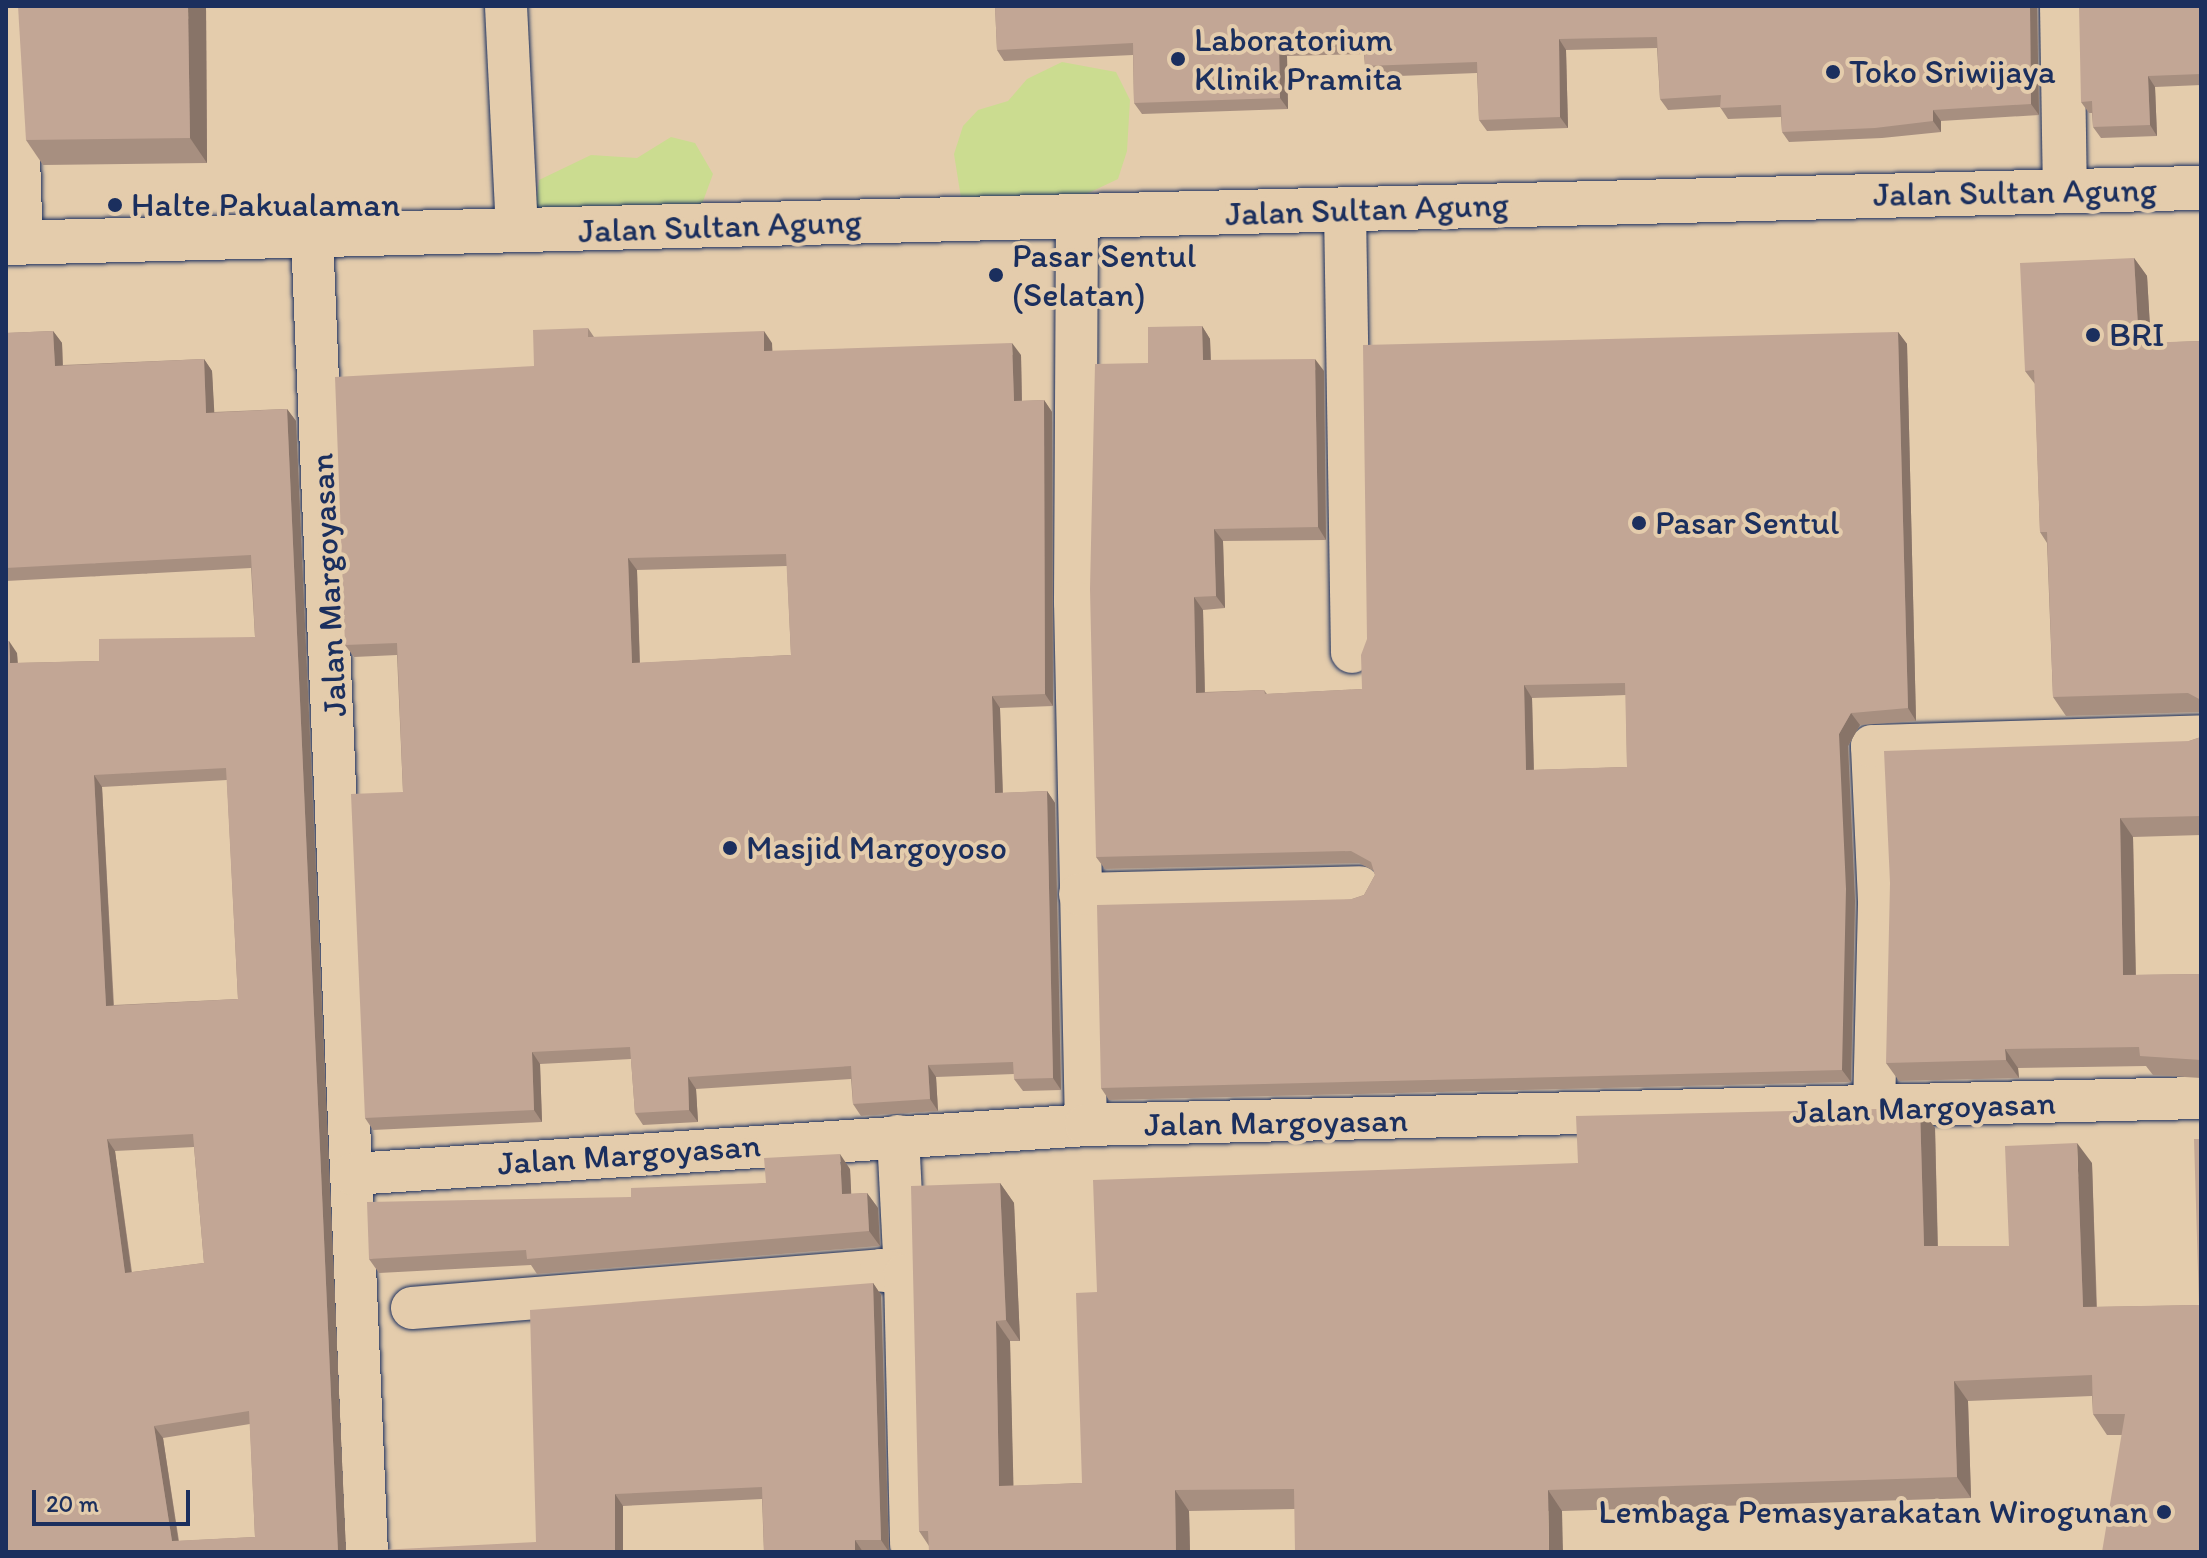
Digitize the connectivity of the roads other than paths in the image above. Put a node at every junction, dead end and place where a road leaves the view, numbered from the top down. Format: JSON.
{"nodes":[{"id":1,"x":14,"y":6,"type":"edge"},
{"id":2,"x":506,"y":6,"type":"edge"},
{"id":3,"x":2062,"y":6,"type":"edge"},
{"id":4,"x":2201,"y":188,"type":"edge"},
{"id":5,"x":2065,"y":191,"type":"junction"},
{"id":6,"x":1345,"y":209,"type":"junction"},
{"id":7,"x":1077,"y":216,"type":"junction"},
{"id":8,"x":517,"y":231,"type":"junction"},
{"id":9,"x":312,"y":236,"type":"junction"},
{"id":10,"x":14,"y":242,"type":"edge"},
{"id":11,"x":1352,"y":652,"type":"dead end"},
{"id":12,"x":2201,"y":736,"type":"edge"},
{"id":13,"x":1360,"y":887,"type":"dead end"},
{"id":14,"x":1080,"y":894,"type":"junction"},
{"id":15,"x":2201,"y":1098,"type":"edge"},
{"id":16,"x":1874,"y":1109,"type":"junction"},
{"id":17,"x":1086,"y":1125,"type":"junction"},
{"id":18,"x":898,"y":1136,"type":"junction"},
{"id":19,"x":353,"y":1174,"type":"junction"},
{"id":20,"x":905,"y":1275,"type":"junction"},
{"id":21,"x":412,"y":1308,"type":"dead end"},
{"id":22,"x":911,"y":1544,"type":"dead end"},
{"id":23,"x":367,"y":1552,"type":"edge"}],
"edges":[{"from":1,"to":10,"type":"street"},
{"from":2,"to":8,"type":"street"},
{"from":3,"to":5,"type":"main road"},
{"from":4,"to":5,"type":"main road","name":"Jalan Sultan Agung"},
{"from":5,"to":6,"type":"main road","name":"Jalan Sultan Agung"},
{"from":6,"to":7,"type":"main road","name":"Jalan Sultan Agung"},
{"from":6,"to":11,"type":"street"},
{"from":7,"to":8,"type":"main road","name":"Jalan Sultan Agung"},
{"from":7,"to":14,"type":"street"},
{"from":8,"to":9,"type":"main road","name":"Jalan Sultan Agung"},
{"from":9,"to":10,"type":"main road","name":"Jalan Sultan Agung"},
{"from":9,"to":19,"type":"street","name":"Jalan Margoyasan"},
{"from":12,"to":16,"type":"street"},
{"from":13,"to":14,"type":"street"},
{"from":14,"to":17,"type":"street"},
{"from":15,"to":16,"type":"street","name":"Jalan Margoyasan"},
{"from":16,"to":17,"type":"street","name":"Jalan Margoyasan"},
{"from":17,"to":18,"type":"street","name":"Jalan Margoyasan"},
{"from":18,"to":19,"type":"street","name":"Jalan Margoyasan"},
{"from":18,"to":20,"type":"street"},
{"from":19,"to":23,"type":"street","name":"Jalan Margoyasan"},
{"from":20,"to":21,"type":"street"},
{"from":20,"to":22,"type":"street"}]}
